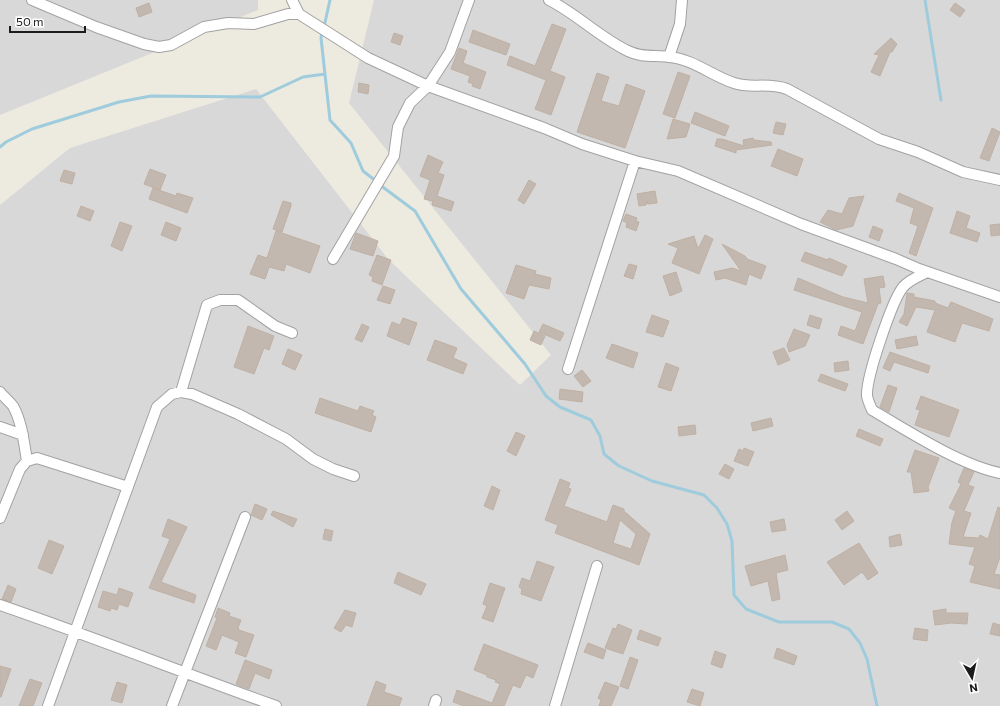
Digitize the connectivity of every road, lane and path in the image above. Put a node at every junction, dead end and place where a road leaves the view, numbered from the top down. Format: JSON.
{"nodes":[{"id":1,"x":32,"y":0,"type":"edge"},
{"id":2,"x":292,"y":0,"type":"edge"},
{"id":3,"x":469,"y":0,"type":"edge"},
{"id":4,"x":548,"y":0,"type":"edge"},
{"id":5,"x":682,"y":0,"type":"edge"},
{"id":6,"x":300,"y":14,"type":"junction"},
{"id":7,"x":669,"y":57,"type":"junction"},
{"id":8,"x":428,"y":86,"type":"junction"},
{"id":9,"x":635,"y":161,"type":"junction"},
{"id":10,"x":1000,"y":180,"type":"edge"},
{"id":11,"x":333,"y":259,"type":"dead end"},
{"id":12,"x":927,"y":272,"type":"junction"},
{"id":13,"x":1000,"y":297,"type":"edge"},
{"id":14,"x":292,"y":333,"type":"dead end"},
{"id":15,"x":568,"y":369,"type":"dead end"},
{"id":16,"x":0,"y":392,"type":"edge"},
{"id":17,"x":181,"y":392,"type":"junction"},
{"id":18,"x":0,"y":427,"type":"edge"},
{"id":19,"x":23,"y":435,"type":"junction"},
{"id":20,"x":28,"y":461,"type":"junction"},
{"id":21,"x":1000,"y":473,"type":"edge"},
{"id":22,"x":354,"y":476,"type":"dead end"},
{"id":23,"x":128,"y":487,"type":"junction"},
{"id":24,"x":245,"y":517,"type":"dead end"},
{"id":25,"x":0,"y":518,"type":"edge"},
{"id":26,"x":597,"y":566,"type":"dead end"},
{"id":27,"x":0,"y":605,"type":"edge"},
{"id":28,"x":75,"y":631,"type":"junction"},
{"id":29,"x":185,"y":673,"type":"junction"},
{"id":30,"x":48,"y":706,"type":"edge"},
{"id":31,"x":172,"y":706,"type":"edge"},
{"id":32,"x":276,"y":706,"type":"edge"},
{"id":33,"x":555,"y":706,"type":"edge"}],
"edges":[{"from":1,"to":6,"type":"street"},
{"from":2,"to":6,"type":"street"},
{"from":3,"to":8,"type":"street"},
{"from":4,"to":7,"type":"street"},
{"from":5,"to":7,"type":"street"},
{"from":6,"to":8,"type":"street"},
{"from":7,"to":10,"type":"street"},
{"from":8,"to":9,"type":"street"},
{"from":8,"to":11,"type":"street"},
{"from":9,"to":12,"type":"street"},
{"from":9,"to":15,"type":"street"},
{"from":12,"to":13,"type":"street"},
{"from":12,"to":21,"type":"street"},
{"from":14,"to":17,"type":"street"},
{"from":16,"to":19,"type":"street"},
{"from":17,"to":22,"type":"street"},
{"from":17,"to":23,"type":"street"},
{"from":18,"to":19,"type":"street"},
{"from":19,"to":20,"type":"street"},
{"from":20,"to":23,"type":"street"},
{"from":20,"to":25,"type":"street"},
{"from":23,"to":28,"type":"street"},
{"from":24,"to":29,"type":"street"},
{"from":26,"to":33,"type":"street"},
{"from":27,"to":28,"type":"street"},
{"from":28,"to":29,"type":"street"},
{"from":28,"to":30,"type":"street"},
{"from":29,"to":31,"type":"street"},
{"from":29,"to":32,"type":"street"}]}
